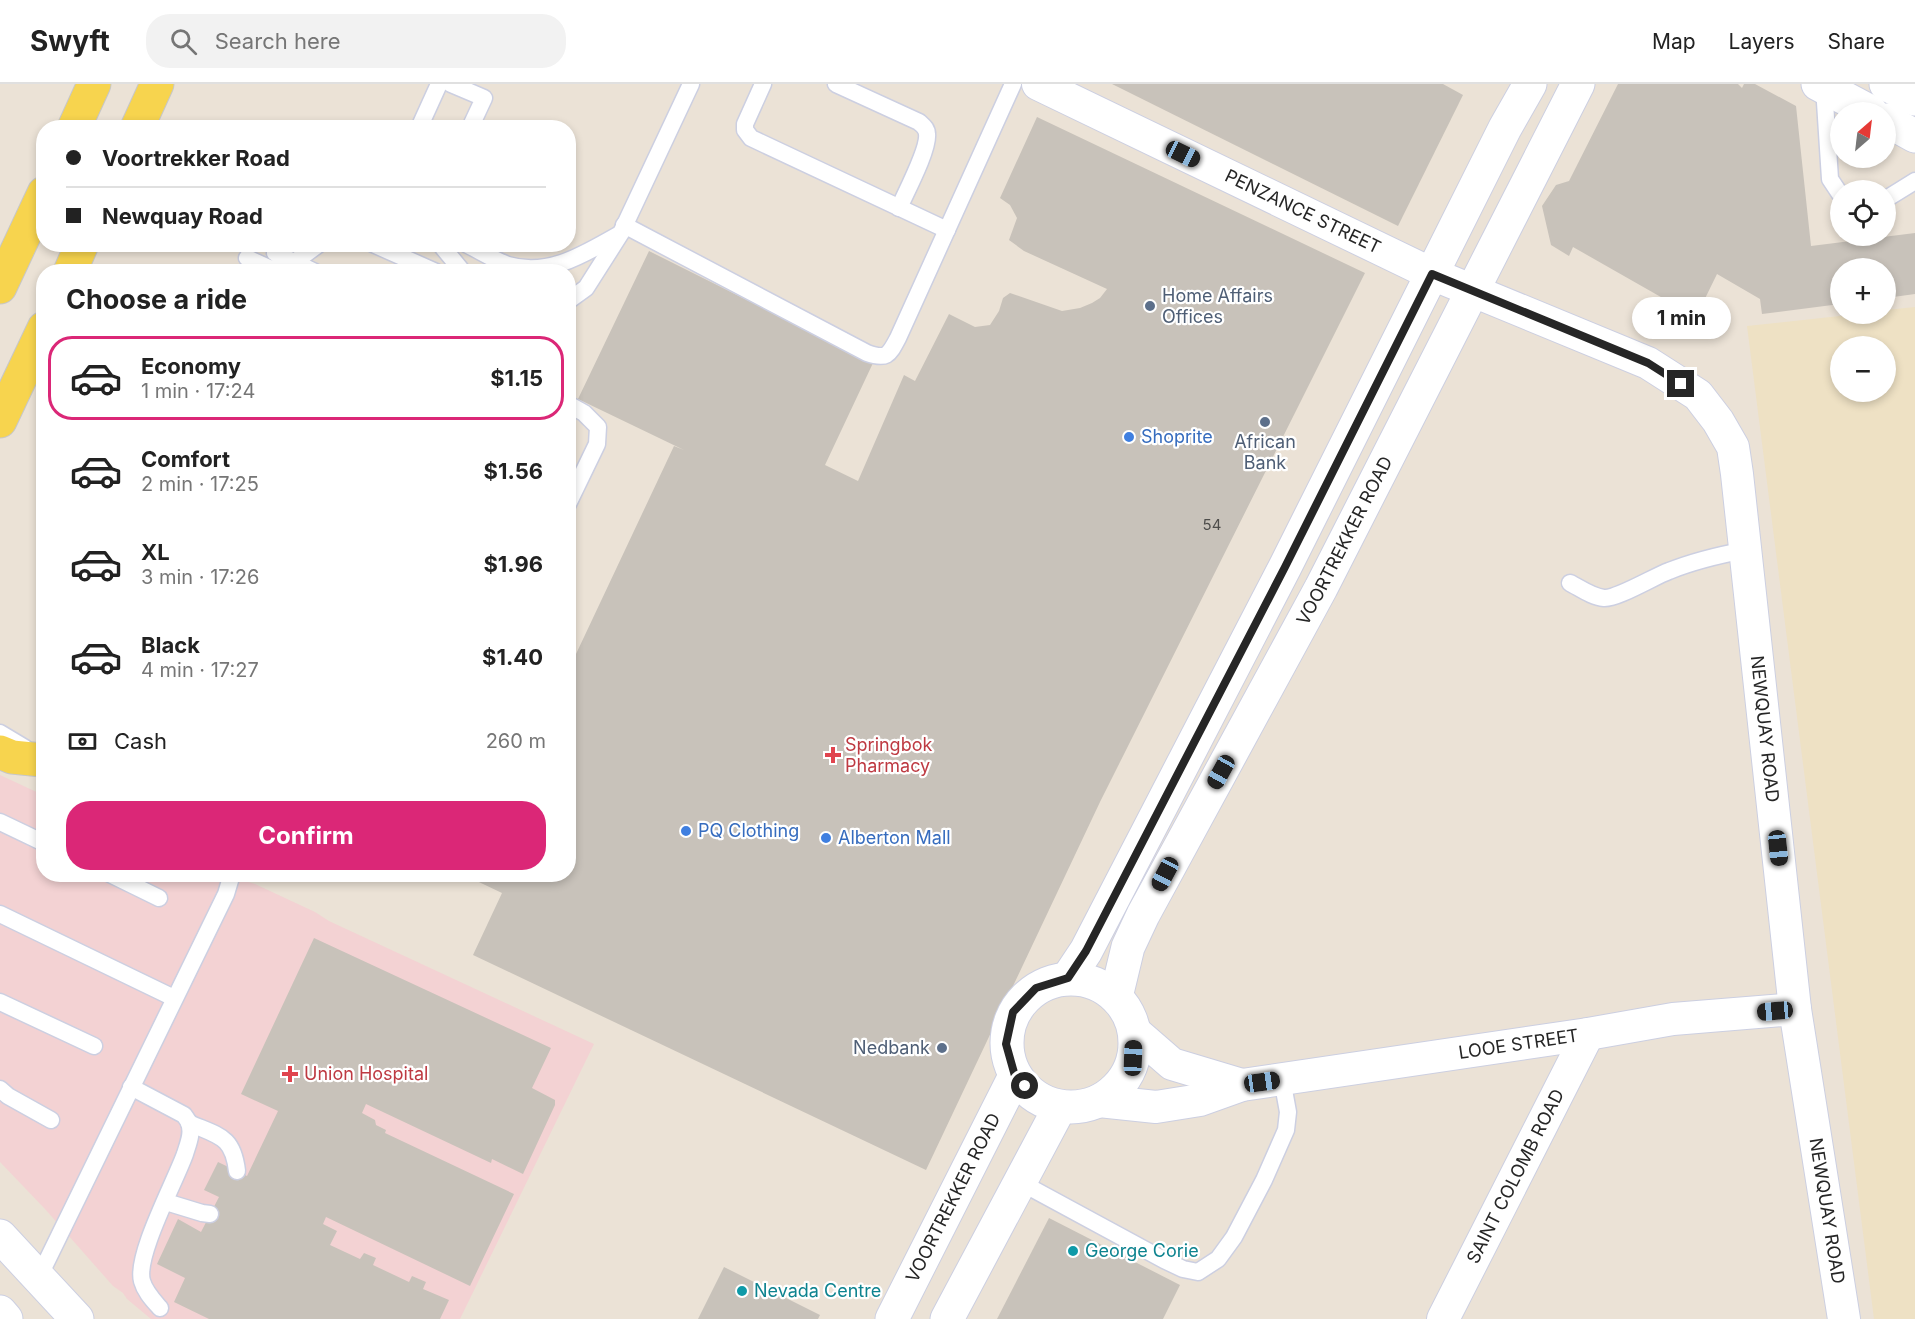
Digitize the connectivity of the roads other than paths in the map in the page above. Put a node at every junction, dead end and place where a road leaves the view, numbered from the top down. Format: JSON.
{"nodes":[{"id":1,"x":94,"y":84,"type":"edge"},
{"id":2,"x":158,"y":84,"type":"edge"},
{"id":3,"x":439,"y":84,"type":"edge"},
{"id":4,"x":451,"y":84,"type":"edge"},
{"id":5,"x":691,"y":84,"type":"edge"},
{"id":6,"x":763,"y":84,"type":"edge"},
{"id":7,"x":836,"y":84,"type":"edge"},
{"id":8,"x":1013,"y":84,"type":"edge"},
{"id":9,"x":1038,"y":84,"type":"edge"},
{"id":10,"x":1530,"y":84,"type":"edge"},
{"id":11,"x":1578,"y":84,"type":"edge"},
{"id":12,"x":1886,"y":84,"type":"edge"},
{"id":13,"x":1821,"y":86,"type":"edge"},
{"id":14,"x":1915,"y":99,"type":"edge"},
{"id":15,"x":1852,"y":102,"type":"edge"},
{"id":16,"x":78,"y":120,"type":"edge"},
{"id":17,"x":141,"y":120,"type":"edge"},
{"id":18,"x":423,"y":120,"type":"edge"},
{"id":19,"x":474,"y":120,"type":"edge"},
{"id":20,"x":1896,"y":126,"type":"edge"},
{"id":21,"x":1915,"y":136,"type":"edge"},
{"id":22,"x":1831,"y":180,"type":"edge"},
{"id":23,"x":1915,"y":181,"type":"edge"},
{"id":24,"x":1896,"y":193,"type":"edge"},
{"id":25,"x":898,"y":208,"type":"junction"},
{"id":26,"x":36,"y":210,"type":"edge"},
{"id":27,"x":623,"y":229,"type":"junction"},
{"id":28,"x":947,"y":230,"type":"junction"},
{"id":29,"x":308,"y":252,"type":"edge"},
{"id":30,"x":391,"y":252,"type":"edge"},
{"id":31,"x":447,"y":252,"type":"edge"},
{"id":32,"x":482,"y":252,"type":"edge"},
{"id":33,"x":247,"y":258,"type":"dead end"},
{"id":34,"x":274,"y":260,"type":"edge"},
{"id":35,"x":296,"y":261,"type":"junction"},
{"id":36,"x":301,"y":264,"type":"edge"},
{"id":37,"x":418,"y":264,"type":"edge"},
{"id":38,"x":456,"y":264,"type":"edge"},
{"id":39,"x":506,"y":264,"type":"edge"},
{"id":40,"x":565,"y":264,"type":"edge"},
{"id":41,"x":1432,"y":274,"type":"junction"},
{"id":42,"x":0,"y":287,"type":"edge"},
{"id":43,"x":1472,"y":291,"type":"junction"},
{"id":44,"x":576,"y":295,"type":"edge"},
{"id":45,"x":36,"y":345,"type":"edge"},
{"id":46,"x":576,"y":408,"type":"edge"},
{"id":47,"x":0,"y":421,"type":"edge"},
{"id":48,"x":576,"y":484,"type":"edge"},
{"id":49,"x":1746,"y":550,"type":"junction"},
{"id":50,"x":1570,"y":583,"type":"dead end"},
{"id":51,"x":0,"y":733,"type":"edge"},
{"id":52,"x":0,"y":752,"type":"edge"},
{"id":53,"x":36,"y":756,"type":"edge"},
{"id":54,"x":36,"y":760,"type":"edge"},
{"id":55,"x":0,"y":822,"type":"edge"},
{"id":56,"x":36,"y":839,"type":"edge"},
{"id":57,"x":126,"y":882,"type":"edge"},
{"id":58,"x":230,"y":882,"type":"edge"},
{"id":59,"x":159,"y":898,"type":"dead end"},
{"id":60,"x":0,"y":914,"type":"edge"},
{"id":61,"x":1068,"y":978,"type":"junction"},
{"id":62,"x":1116,"y":997,"type":"junction"},
{"id":63,"x":174,"y":998,"type":"junction"},
{"id":64,"x":0,"y":1002,"type":"edge"},
{"id":65,"x":1795,"y":1009,"type":"junction"},
{"id":66,"x":1134,"y":1031,"type":"junction"},
{"id":67,"x":1588,"y":1034,"type":"junction"},
{"id":68,"x":94,"y":1046,"type":"dead end"},
{"id":69,"x":1015,"y":1076,"type":"junction"},
{"id":70,"x":1282,"y":1079,"type":"junction"},
{"id":71,"x":1242,"y":1085,"type":"junction"},
{"id":72,"x":131,"y":1087,"type":"junction"},
{"id":73,"x":0,"y":1089,"type":"edge"},
{"id":74,"x":1099,"y":1101,"type":"junction"},
{"id":75,"x":1060,"y":1107,"type":"junction"},
{"id":76,"x":51,"y":1120,"type":"dead end"},
{"id":77,"x":189,"y":1123,"type":"junction"},
{"id":78,"x":237,"y":1171,"type":"dead end"},
{"id":79,"x":1020,"y":1182,"type":"junction"},
{"id":80,"x":166,"y":1202,"type":"junction"},
{"id":81,"x":210,"y":1214,"type":"dead end"},
{"id":82,"x":0,"y":1236,"type":"edge"},
{"id":83,"x":39,"y":1277,"type":"junction"},
{"id":84,"x":160,"y":1308,"type":"dead end"},
{"id":85,"x":0,"y":1312,"type":"edge"},
{"id":86,"x":6,"y":1319,"type":"edge"},
{"id":87,"x":77,"y":1319,"type":"edge"},
{"id":88,"x":892,"y":1319,"type":"edge"},
{"id":89,"x":947,"y":1319,"type":"edge"},
{"id":90,"x":1443,"y":1319,"type":"edge"},
{"id":91,"x":1844,"y":1319,"type":"edge"}],
"edges":[{"from":1,"to":16,"type":"main road"},
{"from":2,"to":17,"type":"main road"},
{"from":3,"to":18,"type":"lane"},
{"from":4,"to":19,"type":"lane"},
{"from":5,"to":27,"type":"lane"},
{"from":6,"to":25,"type":"lane"},
{"from":7,"to":25,"type":"lane"},
{"from":8,"to":28,"type":"lane"},
{"from":9,"to":41,"type":"street","name":"PENZANCE STREET"},
{"from":10,"to":41,"type":"main road"},
{"from":11,"to":43,"type":"main road","name":"VOORTREKKER ROAD"},
{"from":12,"to":14,"type":"main road"},
{"from":13,"to":15,"type":"main road"},
{"from":13,"to":22,"type":"lane"},
{"from":20,"to":21,"type":"main road"},
{"from":23,"to":24,"type":"lane"},
{"from":25,"to":28,"type":"lane"},
{"from":26,"to":42,"type":"main road"},
{"from":27,"to":28,"type":"lane"},
{"from":27,"to":40,"type":"lane"},
{"from":27,"to":44,"type":"lane"},
{"from":29,"to":35,"type":"lane"},
{"from":30,"to":37,"type":"lane"},
{"from":31,"to":38,"type":"lane"},
{"from":32,"to":39,"type":"lane"},
{"from":33,"to":34,"type":"lane"},
{"from":34,"to":35,"type":"lane"},
{"from":35,"to":36,"type":"lane"},
{"from":41,"to":43,"type":"street","name":"PENZANCE STREET"},
{"from":41,"to":61,"type":"main road"},
{"from":43,"to":49,"type":"street","name":"NEWQUAY ROAD"},
{"from":43,"to":62,"type":"main road","name":"VOORTREKKER ROAD"},
{"from":45,"to":47,"type":"main road"},
{"from":46,"to":48,"type":"lane"},
{"from":49,"to":50,"type":"lane"},
{"from":49,"to":65,"type":"street","name":"NEWQUAY ROAD"},
{"from":51,"to":53,"type":"lane"},
{"from":52,"to":54,"type":"main road"},
{"from":55,"to":56,"type":"lane"},
{"from":57,"to":59,"type":"lane"},
{"from":58,"to":63,"type":"lane"},
{"from":60,"to":63,"type":"lane"},
{"from":61,"to":62,"type":"main road"},
{"from":61,"to":69,"type":"main road"},
{"from":62,"to":66,"type":"main road"},
{"from":63,"to":72,"type":"lane"},
{"from":64,"to":68,"type":"lane"},
{"from":65,"to":67,"type":"street","name":"LOOE STREET"},
{"from":65,"to":91,"type":"street","name":"NEWQUAY ROAD"},
{"from":66,"to":71,"type":"street","name":"LOOE STREET"},
{"from":66,"to":74,"type":"main road"},
{"from":67,"to":70,"type":"street","name":"LOOE STREET"},
{"from":67,"to":90,"type":"street","name":"SAINT COLOMB ROAD"},
{"from":69,"to":75,"type":"main road"},
{"from":69,"to":88,"type":"main road","name":"VOORTREKKER ROAD"},
{"from":70,"to":71,"type":"street","name":"LOOE STREET"},
{"from":70,"to":79,"type":"lane"},
{"from":71,"to":74,"type":"street","name":"LOOE STREET"},
{"from":72,"to":77,"type":"lane"},
{"from":72,"to":83,"type":"lane"},
{"from":73,"to":76,"type":"lane"},
{"from":74,"to":75,"type":"main road"},
{"from":75,"to":79,"type":"main road"},
{"from":77,"to":78,"type":"lane"},
{"from":77,"to":80,"type":"lane"},
{"from":79,"to":89,"type":"main road"},
{"from":80,"to":81,"type":"lane"},
{"from":80,"to":84,"type":"lane"},
{"from":82,"to":83,"type":"main road"},
{"from":83,"to":87,"type":"main road"},
{"from":85,"to":86,"type":"main road"}]}
